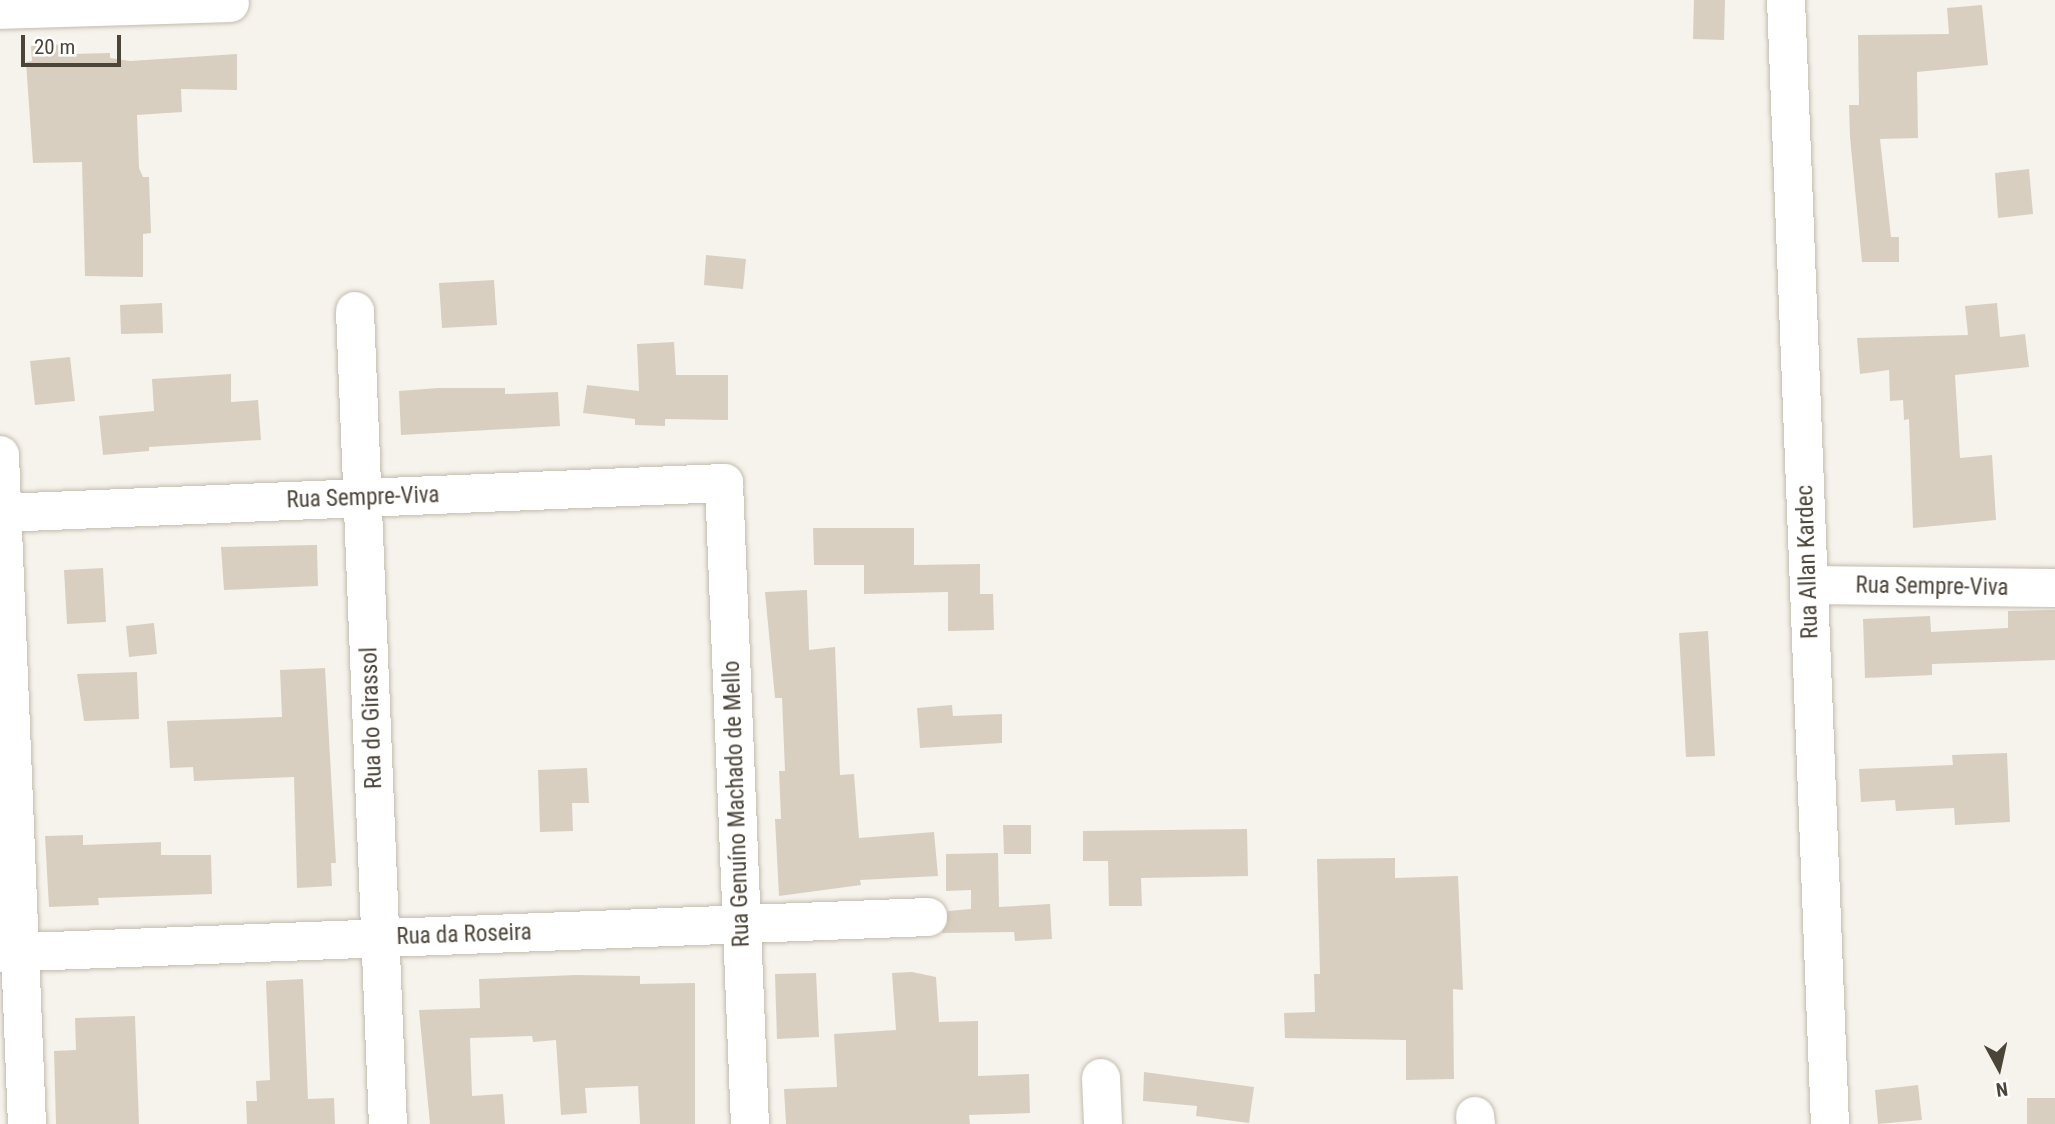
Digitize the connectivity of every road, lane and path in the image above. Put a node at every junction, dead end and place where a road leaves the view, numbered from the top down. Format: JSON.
{"nodes":[{"id":1,"x":1786,"y":0,"type":"edge"},
{"id":2,"x":230,"y":3,"type":"dead end"},
{"id":3,"x":0,"y":10,"type":"edge"},
{"id":4,"x":355,"y":311,"type":"dead end"},
{"id":5,"x":0,"y":455,"type":"edge"},
{"id":6,"x":723,"y":483,"type":"joint"},
{"id":7,"x":363,"y":498,"type":"junction"},
{"id":8,"x":2,"y":513,"type":"junction"},
{"id":9,"x":1809,"y":585,"type":"junction"},
{"id":10,"x":2055,"y":588,"type":"edge"},
{"id":11,"x":928,"y":917,"type":"dead end"},
{"id":12,"x":742,"y":924,"type":"junction"},
{"id":13,"x":380,"y":938,"type":"junction"},
{"id":14,"x":10,"y":953,"type":"edge"},
{"id":15,"x":1101,"y":1078,"type":"dead end"},
{"id":16,"x":27,"y":1124,"type":"edge"},
{"id":17,"x":388,"y":1124,"type":"edge"},
{"id":18,"x":750,"y":1124,"type":"edge"},
{"id":19,"x":1103,"y":1124,"type":"edge"},
{"id":20,"x":1829,"y":1124,"type":"edge"}],
"edges":[{"from":1,"to":9,"type":"street","name":"Rua Allan Kardec"},
{"from":2,"to":3,"type":"street"},
{"from":4,"to":7,"type":"street","name":"Rua do Girassol"},
{"from":5,"to":8,"type":"street"},
{"from":6,"to":7,"type":"street","name":"Rua Sempre-Viva"},
{"from":6,"to":12,"type":"street","name":"Rua Genuíno Machado de Mello"},
{"from":7,"to":8,"type":"street","name":"Rua Sempre-Viva"},
{"from":7,"to":13,"type":"street","name":"Rua do Girassol"},
{"from":8,"to":14,"type":"street"},
{"from":9,"to":10,"type":"street","name":"Rua Sempre-Viva"},
{"from":9,"to":20,"type":"street","name":"Rua Allan Kardec"},
{"from":11,"to":12,"type":"street","name":"Rua da Roseira"},
{"from":12,"to":13,"type":"street","name":"Rua da Roseira"},
{"from":12,"to":18,"type":"street","name":"Rua Genuíno Machado de Mello"},
{"from":13,"to":14,"type":"street","name":"Rua da Roseira"},
{"from":13,"to":17,"type":"street","name":"Rua do Girassol"},
{"from":14,"to":16,"type":"street"},
{"from":15,"to":19,"type":"street"}]}
